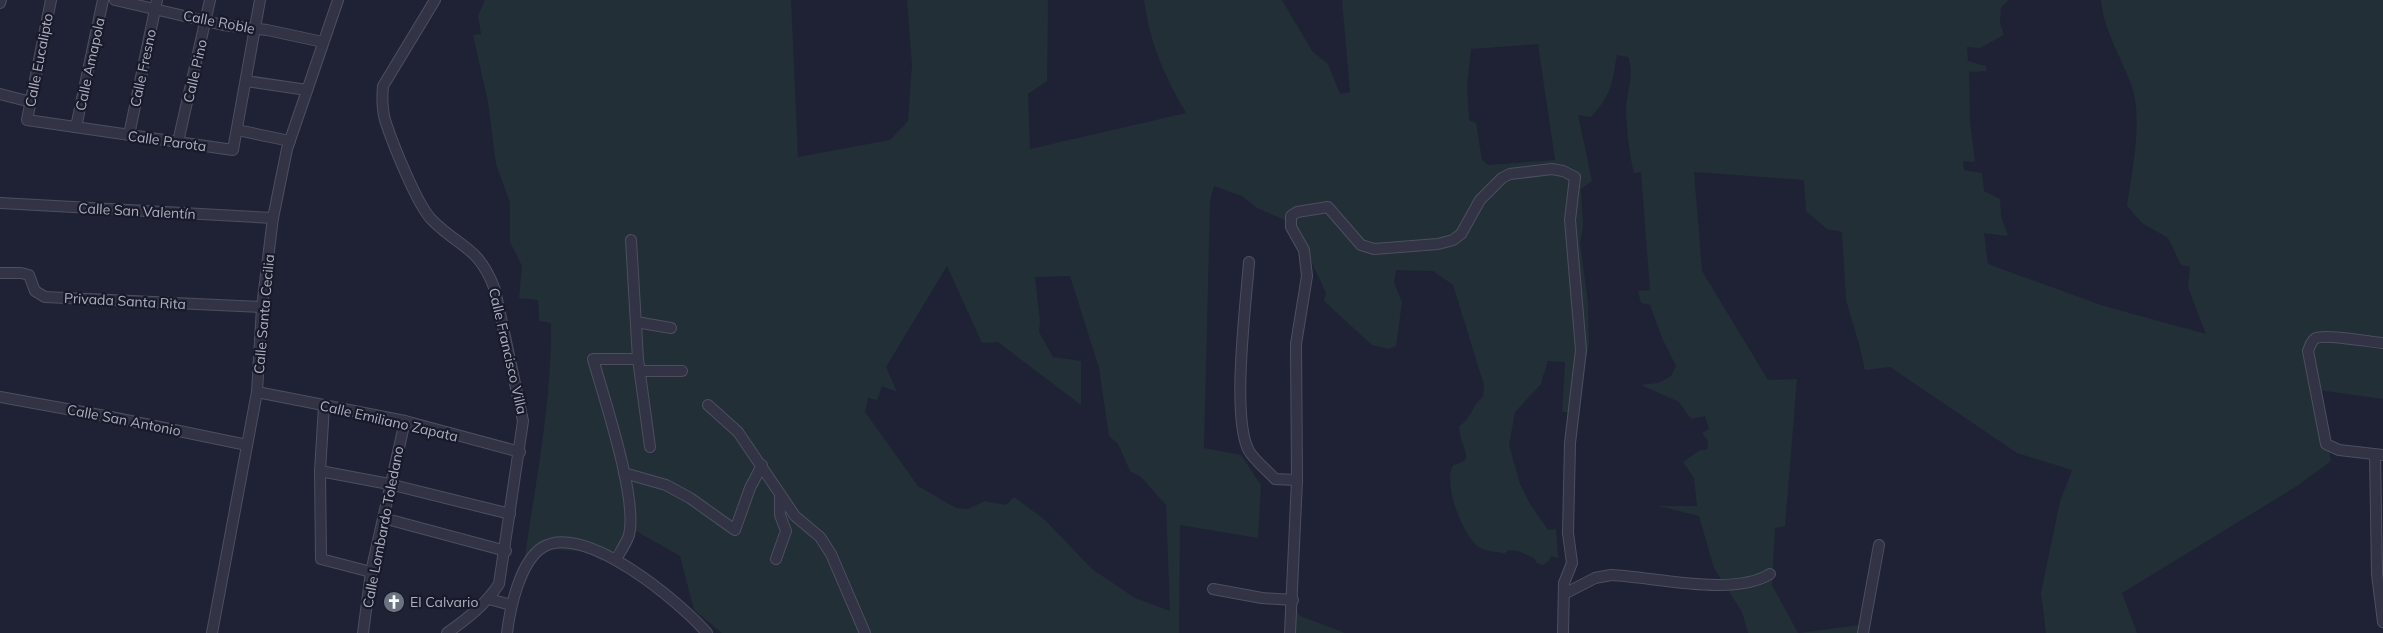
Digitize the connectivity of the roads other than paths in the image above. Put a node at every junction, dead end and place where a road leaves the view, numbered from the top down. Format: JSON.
{"nodes":[{"id":1,"x":51,"y":0,"type":"edge"},
{"id":2,"x":103,"y":0,"type":"edge"},
{"id":3,"x":115,"y":0,"type":"edge"},
{"id":4,"x":210,"y":0,"type":"edge"},
{"id":5,"x":260,"y":0,"type":"edge"},
{"id":6,"x":338,"y":0,"type":"edge"},
{"id":7,"x":435,"y":0,"type":"edge"},
{"id":8,"x":156,"y":4,"type":"edge"},
{"id":9,"x":206,"y":21,"type":"junction"},
{"id":10,"x":255,"y":29,"type":"junction"},
{"id":11,"x":323,"y":42,"type":"junction"},
{"id":12,"x":246,"y":81,"type":"junction"},
{"id":13,"x":307,"y":90,"type":"junction"},
{"id":14,"x":0,"y":94,"type":"edge"},
{"id":15,"x":31,"y":102,"type":"junction"},
{"id":16,"x":27,"y":120,"type":"joint"},
{"id":17,"x":76,"y":128,"type":"junction"},
{"id":18,"x":237,"y":130,"type":"junction"},
{"id":19,"x":129,"y":135,"type":"junction"},
{"id":20,"x":290,"y":140,"type":"junction"},
{"id":21,"x":178,"y":142,"type":"junction"},
{"id":22,"x":0,"y":203,"type":"edge"},
{"id":23,"x":274,"y":218,"type":"junction"},
{"id":24,"x":631,"y":240,"type":"dead end"},
{"id":25,"x":1249,"y":262,"type":"dead end"},
{"id":26,"x":0,"y":273,"type":"edge"},
{"id":27,"x":262,"y":308,"type":"junction"},
{"id":28,"x":636,"y":322,"type":"junction"},
{"id":29,"x":671,"y":328,"type":"dead end"},
{"id":30,"x":2383,"y":343,"type":"edge"},
{"id":31,"x":638,"y":358,"type":"junction"},
{"id":32,"x":640,"y":371,"type":"junction"},
{"id":33,"x":682,"y":371,"type":"dead end"},
{"id":34,"x":257,"y":392,"type":"junction"},
{"id":35,"x":0,"y":397,"type":"edge"},
{"id":36,"x":708,"y":405,"type":"dead end"},
{"id":37,"x":324,"y":406,"type":"junction"},
{"id":38,"x":405,"y":421,"type":"junction"},
{"id":39,"x":247,"y":446,"type":"junction"},
{"id":40,"x":650,"y":446,"type":"dead end"},
{"id":41,"x":520,"y":452,"type":"junction"},
{"id":42,"x":2379,"y":455,"type":"edge"},
{"id":43,"x":762,"y":465,"type":"junction"},
{"id":44,"x":320,"y":471,"type":"junction"},
{"id":45,"x":624,"y":473,"type":"junction"},
{"id":46,"x":1297,"y":480,"type":"junction"},
{"id":47,"x":389,"y":484,"type":"junction"},
{"id":48,"x":780,"y":496,"type":"junction"},
{"id":49,"x":2380,"y":508,"type":"edge"},
{"id":50,"x":510,"y":514,"type":"junction"},
{"id":51,"x":382,"y":518,"type":"junction"},
{"id":52,"x":1879,"y":545,"type":"dead end"},
{"id":53,"x":506,"y":551,"type":"junction"},
{"id":54,"x":616,"y":559,"type":"junction"},
{"id":55,"x":776,"y":559,"type":"dead end"},
{"id":56,"x":371,"y":572,"type":"junction"},
{"id":57,"x":1770,"y":574,"type":"dead end"},
{"id":58,"x":1213,"y":589,"type":"dead end"},
{"id":59,"x":1564,"y":594,"type":"junction"},
{"id":60,"x":489,"y":599,"type":"junction"},
{"id":61,"x":1293,"y":600,"type":"junction"},
{"id":62,"x":510,"y":605,"type":"junction"},
{"id":63,"x":2383,"y":622,"type":"edge"},
{"id":64,"x":212,"y":633,"type":"edge"},
{"id":65,"x":363,"y":633,"type":"edge"},
{"id":66,"x":447,"y":633,"type":"edge"},
{"id":67,"x":507,"y":633,"type":"edge"},
{"id":68,"x":707,"y":633,"type":"edge"},
{"id":69,"x":865,"y":633,"type":"edge"},
{"id":70,"x":1290,"y":633,"type":"edge"},
{"id":71,"x":1563,"y":633,"type":"edge"},
{"id":72,"x":1863,"y":633,"type":"edge"}],
"edges":[{"from":1,"to":15,"type":"street","name":"Calle Eucalipto"},
{"from":2,"to":17,"type":"street","name":"Calle Amapola"},
{"from":3,"to":8,"type":"street","name":"Calle Roble"},
{"from":4,"to":9,"type":"street","name":"Calle Pino"},
{"from":5,"to":10,"type":"street"},
{"from":6,"to":11,"type":"street","name":"Calle Santa Cecilia"},
{"from":7,"to":41,"type":"street","name":"Calle Francisco Villa"},
{"from":8,"to":9,"type":"street","name":"Calle Roble"},
{"from":8,"to":19,"type":"street","name":"Calle Fresno"},
{"from":9,"to":10,"type":"street","name":"Calle Roble"},
{"from":9,"to":21,"type":"street","name":"Calle Pino"},
{"from":10,"to":11,"type":"street","name":"Calle Roble"},
{"from":10,"to":12,"type":"street"},
{"from":11,"to":13,"type":"street","name":"Calle Santa Cecilia"},
{"from":12,"to":13,"type":"street"},
{"from":12,"to":18,"type":"street"},
{"from":13,"to":20,"type":"street","name":"Calle Santa Cecilia"},
{"from":14,"to":15,"type":"street"},
{"from":15,"to":16,"type":"street","name":"Calle Eucalipto"},
{"from":16,"to":17,"type":"street","name":"Calle Parota"},
{"from":17,"to":19,"type":"street","name":"Calle Parota"},
{"from":18,"to":20,"type":"street"},
{"from":18,"to":21,"type":"street","name":"Calle Parota"},
{"from":19,"to":21,"type":"street","name":"Calle Parota"},
{"from":20,"to":23,"type":"street","name":"Calle Santa Cecilia"},
{"from":22,"to":23,"type":"street","name":"Calle San Valentín"},
{"from":23,"to":27,"type":"street","name":"Calle Santa Cecilia"},
{"from":24,"to":28,"type":"street"},
{"from":25,"to":46,"type":"street"},
{"from":26,"to":27,"type":"street","name":"Privada Santa Rita"},
{"from":27,"to":34,"type":"street","name":"Calle Santa Cecilia"},
{"from":28,"to":29,"type":"street"},
{"from":28,"to":31,"type":"street"},
{"from":30,"to":42,"type":"street"},
{"from":31,"to":32,"type":"street"},
{"from":31,"to":45,"type":"street"},
{"from":32,"to":33,"type":"street"},
{"from":32,"to":40,"type":"street"},
{"from":34,"to":37,"type":"street","name":"Calle Emiliano Zapata"},
{"from":34,"to":39,"type":"street","name":"Calle Santa Cecilia"},
{"from":35,"to":39,"type":"street","name":"Calle San Antonio"},
{"from":36,"to":43,"type":"street"},
{"from":37,"to":38,"type":"street","name":"Calle Emiliano Zapata"},
{"from":37,"to":44,"type":"street"},
{"from":38,"to":41,"type":"street","name":"Calle Emiliano Zapata"},
{"from":38,"to":47,"type":"street","name":"Calle Lombardo Toledano"},
{"from":39,"to":64,"type":"street","name":"Calle Santa Cecilia"},
{"from":41,"to":50,"type":"street","name":"Calle Francisco Villa"},
{"from":42,"to":49,"type":"street"},
{"from":43,"to":45,"type":"street"},
{"from":43,"to":48,"type":"street"},
{"from":44,"to":47,"type":"street"},
{"from":44,"to":56,"type":"street"},
{"from":45,"to":54,"type":"street"},
{"from":46,"to":59,"type":"street"},
{"from":46,"to":61,"type":"street"},
{"from":47,"to":50,"type":"street"},
{"from":47,"to":51,"type":"street","name":"Calle Lombardo Toledano"},
{"from":48,"to":55,"type":"street"},
{"from":48,"to":69,"type":"street"},
{"from":49,"to":63,"type":"street"},
{"from":50,"to":53,"type":"street","name":"Calle Francisco Villa"},
{"from":51,"to":53,"type":"street"},
{"from":51,"to":56,"type":"street","name":"Calle Lombardo Toledano"},
{"from":52,"to":72,"type":"street"},
{"from":53,"to":60,"type":"street","name":"Calle Francisco Villa"},
{"from":54,"to":62,"type":"street"},
{"from":54,"to":68,"type":"street"},
{"from":56,"to":65,"type":"street","name":"Calle Lombardo Toledano"},
{"from":57,"to":59,"type":"street"},
{"from":58,"to":61,"type":"street"},
{"from":59,"to":71,"type":"street"},
{"from":60,"to":62,"type":"street"},
{"from":60,"to":66,"type":"street","name":"Calle Francisco Villa"},
{"from":61,"to":70,"type":"street"},
{"from":62,"to":67,"type":"street"}]}
